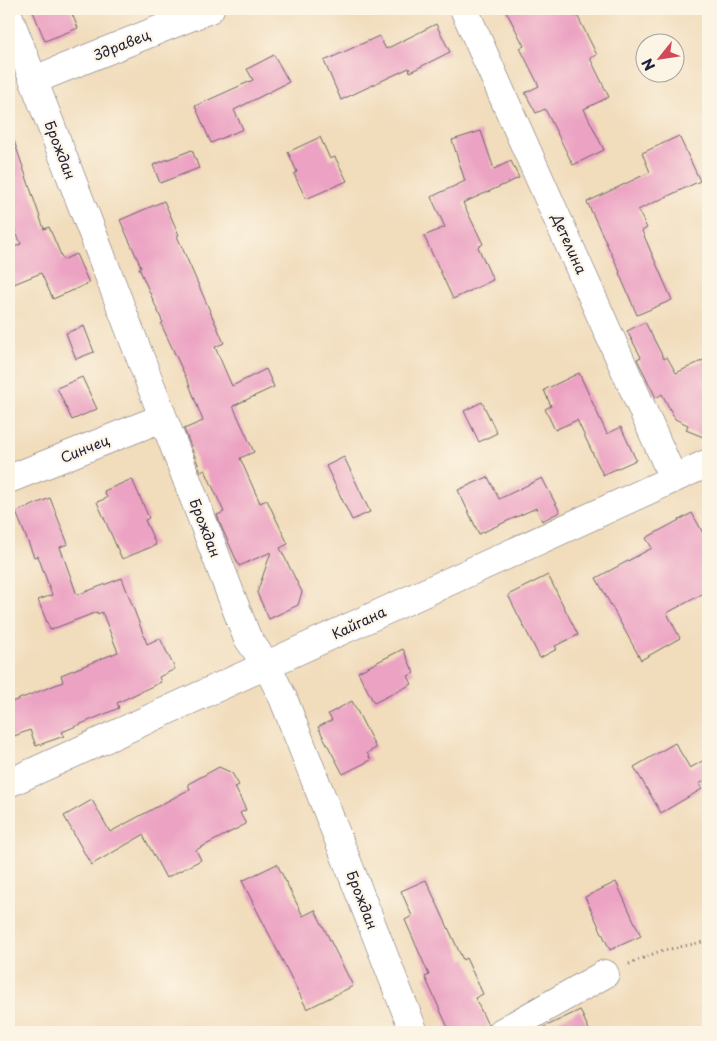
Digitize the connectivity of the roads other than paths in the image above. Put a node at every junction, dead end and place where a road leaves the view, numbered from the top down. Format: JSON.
{"nodes":[{"id":1,"x":210,"y":9,"type":"edge"},
{"id":2,"x":464,"y":9,"type":"edge"},
{"id":3,"x":9,"y":17,"type":"edge"},
{"id":4,"x":34,"y":80,"type":"junction"},
{"id":5,"x":162,"y":418,"type":"junction"},
{"id":6,"x":708,"y":464,"type":"edge"},
{"id":7,"x":673,"y":478,"type":"junction"},
{"id":8,"x":9,"y":479,"type":"edge"},
{"id":9,"x":267,"y":666,"type":"junction"},
{"id":10,"x":9,"y":783,"type":"edge"},
{"id":11,"x":605,"y":974,"type":"road end"},
{"id":12,"x":414,"y":1032,"type":"edge"},
{"id":13,"x":502,"y":1032,"type":"edge"}],
"edges":[{"from":1,"to":4,"type":"street","name":"Здравец"},
{"from":2,"to":7,"type":"street","name":"Детелина"},
{"from":3,"to":4,"type":"street","name":"Брождан"},
{"from":4,"to":5,"type":"street","name":"Брождан"},
{"from":5,"to":8,"type":"street","name":"Синчец"},
{"from":5,"to":9,"type":"street","name":"Брождан"},
{"from":6,"to":7,"type":"street","name":"Кайгана"},
{"from":7,"to":9,"type":"street","name":"Кайгана"},
{"from":9,"to":10,"type":"street","name":"Кайгана"},
{"from":9,"to":12,"type":"street","name":"Брождан"},
{"from":11,"to":13,"type":"street"}]}
